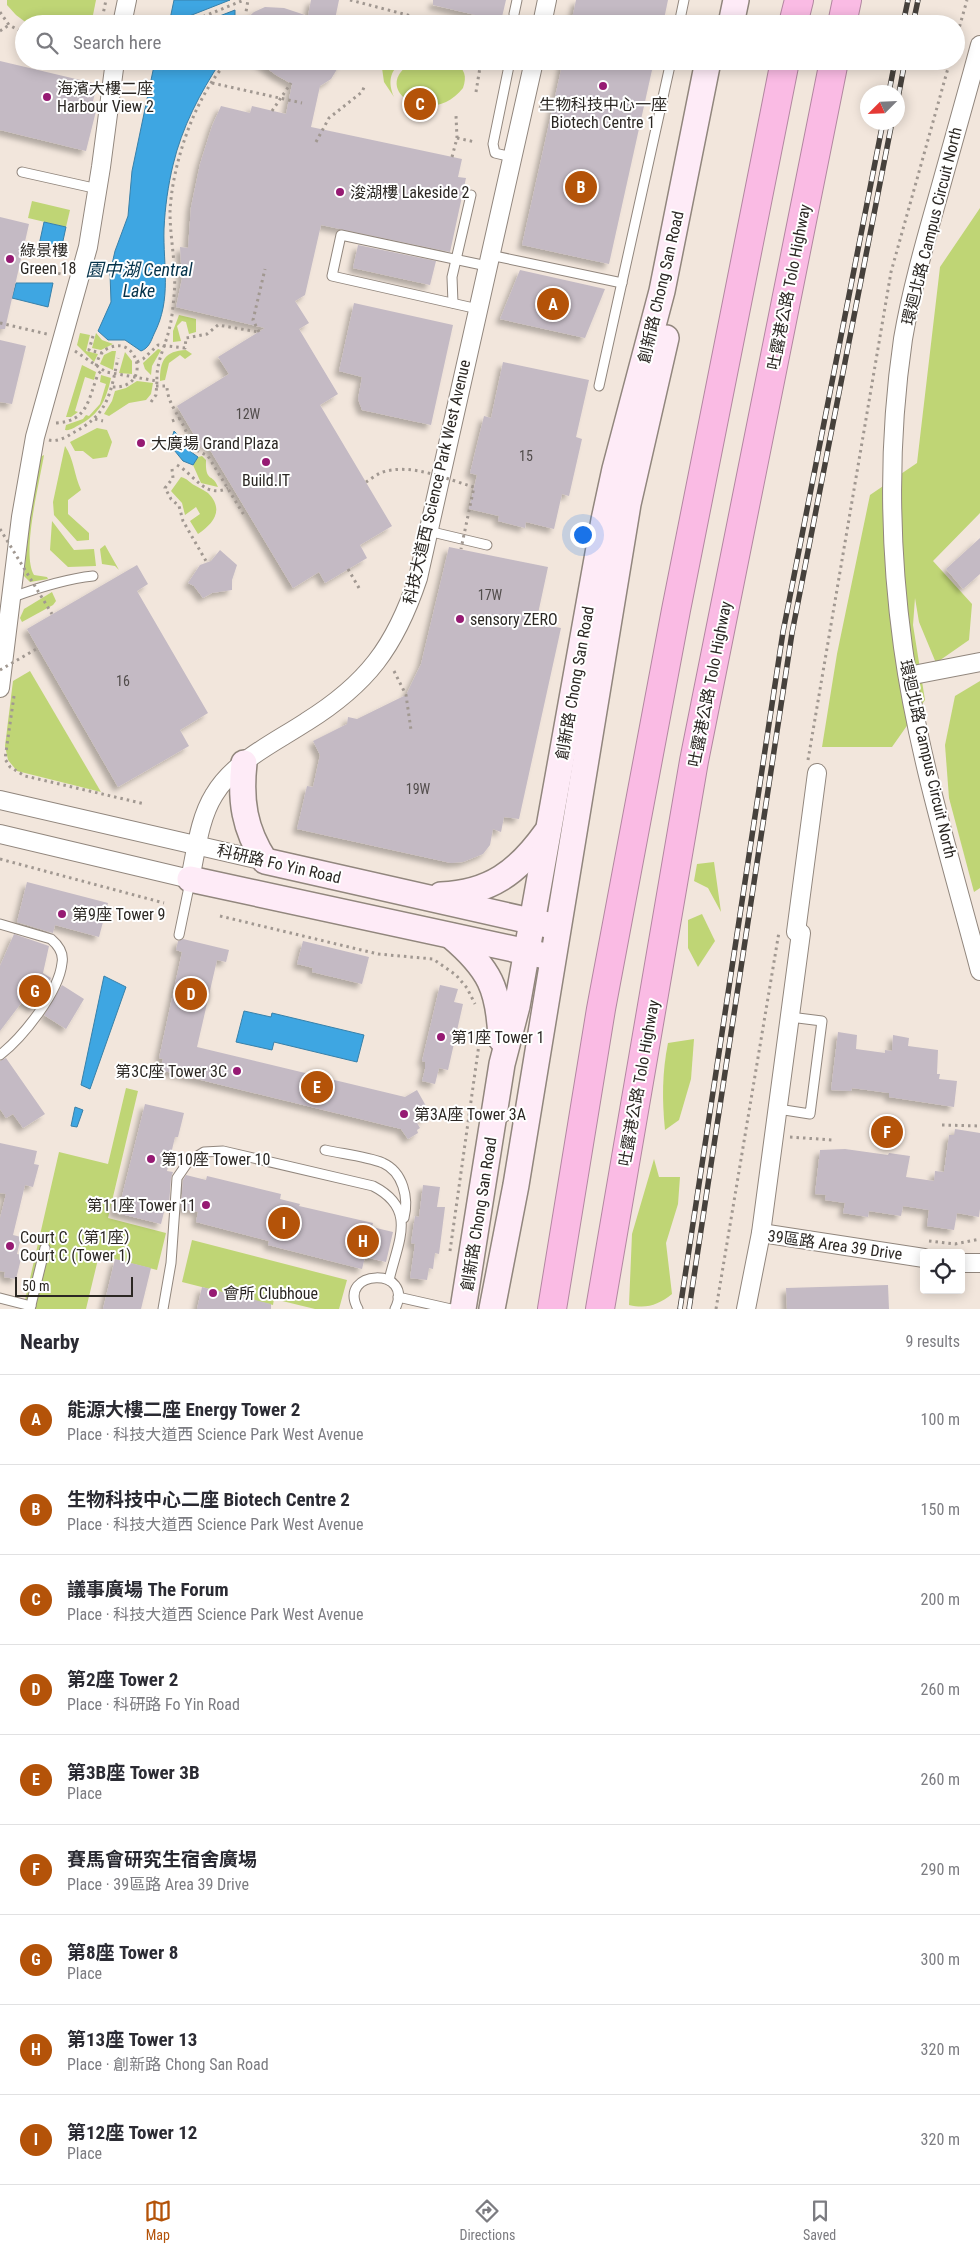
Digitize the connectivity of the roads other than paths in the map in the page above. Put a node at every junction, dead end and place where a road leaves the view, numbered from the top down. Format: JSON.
{"nodes":[{"id":1,"x":127,"y":0,"type":"edge"},
{"id":2,"x":517,"y":0,"type":"edge"},
{"id":3,"x":547,"y":0,"type":"edge"},
{"id":4,"x":684,"y":0,"type":"edge"},
{"id":5,"x":720,"y":0,"type":"edge"},
{"id":6,"x":736,"y":0,"type":"edge"},
{"id":7,"x":799,"y":0,"type":"edge"},
{"id":8,"x":847,"y":0,"type":"edge"},
{"id":9,"x":514,"y":14,"type":"dead end"},
{"id":10,"x":124,"y":15,"type":"edge"},
{"id":11,"x":544,"y":15,"type":"edge"},
{"id":12,"x":681,"y":15,"type":"edge"},
{"id":13,"x":718,"y":15,"type":"edge"},
{"id":14,"x":733,"y":15,"type":"edge"},
{"id":15,"x":795,"y":15,"type":"edge"},
{"id":16,"x":844,"y":15,"type":"edge"},
{"id":17,"x":980,"y":45,"type":"edge"},
{"id":18,"x":114,"y":70,"type":"edge"},
{"id":19,"x":508,"y":70,"type":"edge"},
{"id":20,"x":532,"y":70,"type":"edge"},
{"id":21,"x":669,"y":70,"type":"edge"},
{"id":22,"x":706,"y":70,"type":"edge"},
{"id":23,"x":722,"y":70,"type":"edge"},
{"id":24,"x":783,"y":70,"type":"edge"},
{"id":25,"x":832,"y":70,"type":"edge"},
{"id":26,"x":512,"y":157,"type":"junction"},
{"id":27,"x":22,"y":172,"type":"dead end"},
{"id":28,"x":98,"y":189,"type":"junction"},
{"id":29,"x":471,"y":195,"type":"dead end"},
{"id":30,"x":456,"y":259,"type":"junction"},
{"id":31,"x":488,"y":261,"type":"junction"},
{"id":32,"x":622,"y":283,"type":"junction"},
{"id":33,"x":453,"y":303,"type":"junction"},
{"id":34,"x":478,"y":309,"type":"junction"},
{"id":35,"x":599,"y":386,"type":"dead end"},
{"id":36,"x":428,"y":531,"type":"junction"},
{"id":37,"x":487,"y":545,"type":"dead end"},
{"id":38,"x":94,"y":576,"type":"dead end"},
{"id":39,"x":13,"y":597,"type":"junction"},
{"id":40,"x":980,"y":662,"type":"edge"},
{"id":41,"x":908,"y":676,"type":"junction"},
{"id":42,"x":8,"y":689,"type":"edge"},
{"id":43,"x":244,"y":762,"type":"junction"},
{"id":44,"x":812,"y":767,"type":"road end"},
{"id":45,"x":0,"y":800,"type":"edge"},
{"id":46,"x":548,"y":831,"type":"junction"},
{"id":47,"x":0,"y":834,"type":"edge"},
{"id":48,"x":198,"y":846,"type":"junction"},
{"id":49,"x":265,"y":861,"type":"junction"},
{"id":50,"x":190,"y":879,"type":"junction"},
{"id":51,"x":418,"y":896,"type":"junction"},
{"id":52,"x":531,"y":921,"type":"junction"},
{"id":53,"x":0,"y":924,"type":"edge"},
{"id":54,"x":558,"y":927,"type":"junction"},
{"id":55,"x":975,"y":931,"type":"edge"},
{"id":56,"x":179,"y":935,"type":"dead end"},
{"id":57,"x":451,"y":936,"type":"junction"},
{"id":58,"x":526,"y":952,"type":"junction"},
{"id":59,"x":553,"y":958,"type":"junction"},
{"id":60,"x":980,"y":971,"type":"edge"},
{"id":61,"x":790,"y":1017,"type":"junction"},
{"id":62,"x":0,"y":1055,"type":"edge"},
{"id":63,"x":502,"y":1064,"type":"junction"},
{"id":64,"x":778,"y":1109,"type":"junction"},
{"id":65,"x":493,"y":1130,"type":"junction"},
{"id":66,"x":524,"y":1139,"type":"junction"},
{"id":67,"x":325,"y":1150,"type":"dead end"},
{"id":68,"x":402,"y":1225,"type":"junction"},
{"id":69,"x":762,"y":1233,"type":"junction"},
{"id":70,"x":45,"y":1248,"type":"dead end"},
{"id":71,"x":920,"y":1257,"type":"edge"},
{"id":72,"x":965,"y":1263,"type":"edge"},
{"id":73,"x":980,"y":1263,"type":"edge"},
{"id":74,"x":388,"y":1280,"type":"junction"},
{"id":75,"x":0,"y":1298,"type":"edge"},
{"id":76,"x":398,"y":1298,"type":"junction"},
{"id":77,"x":484,"y":1302,"type":"edge"},
{"id":78,"x":30,"y":1308,"type":"edge"},
{"id":79,"x":163,"y":1309,"type":"edge"},
{"id":80,"x":358,"y":1309,"type":"edge"},
{"id":81,"x":395,"y":1309,"type":"edge"},
{"id":82,"x":451,"y":1309,"type":"edge"},
{"id":83,"x":552,"y":1309,"type":"edge"},
{"id":84,"x":600,"y":1309,"type":"edge"},
{"id":85,"x":746,"y":1309,"type":"edge"}],
"edges":[{"from":1,"to":10,"type":"street"},
{"from":2,"to":9,"type":"lane"},
{"from":3,"to":11,"type":"street"},
{"from":4,"to":12,"type":"lane"},
{"from":5,"to":13,"type":"main road"},
{"from":6,"to":14,"type":"main road"},
{"from":7,"to":15,"type":"highway"},
{"from":8,"to":16,"type":"highway"},
{"from":17,"to":41,"type":"street","name":"環迴北路 Campus Circuit North"},
{"from":18,"to":28,"type":"street"},
{"from":19,"to":26,"type":"lane"},
{"from":20,"to":26,"type":"street","name":"科技大道西 Science Park West Avenue"},
{"from":21,"to":32,"type":"lane"},
{"from":22,"to":46,"type":"main road","name":"創新路 Chong San Road"},
{"from":23,"to":54,"type":"main road","name":"創新路 Chong San Road"},
{"from":24,"to":83,"type":"highway"},
{"from":25,"to":84,"type":"highway","name":"吐露港公路 Tolo Highway"},
{"from":26,"to":31,"type":"street","name":"科技大道西 Science Park West Avenue"},
{"from":27,"to":28,"type":"lane"},
{"from":28,"to":39,"type":"street"},
{"from":29,"to":30,"type":"lane"},
{"from":30,"to":31,"type":"lane"},
{"from":30,"to":33,"type":"lane"},
{"from":30,"to":33,"type":"lane"},
{"from":31,"to":32,"type":"lane"},
{"from":31,"to":34,"type":"street","name":"科技大道西 Science Park West Avenue"},
{"from":32,"to":35,"type":"lane"},
{"from":33,"to":34,"type":"lane"},
{"from":34,"to":36,"type":"street","name":"科技大道西 Science Park West Avenue"},
{"from":36,"to":37,"type":"lane"},
{"from":36,"to":43,"type":"street","name":"科技大道西 Science Park West Avenue"},
{"from":38,"to":39,"type":"lane"},
{"from":39,"to":42,"type":"street"},
{"from":40,"to":41,"type":"street"},
{"from":41,"to":55,"type":"street","name":"環迴北路 Campus Circuit North"},
{"from":43,"to":48,"type":"street","name":"科技大道西 Science Park West Avenue"},
{"from":43,"to":49,"type":"main road"},
{"from":44,"to":61,"type":"street"},
{"from":45,"to":48,"type":"street","name":"科研路 Fo Yin Road"},
{"from":46,"to":51,"type":"main road"},
{"from":46,"to":52,"type":"main road","name":"創新路 Chong San Road"},
{"from":47,"to":50,"type":"street","name":"科研路 Fo Yin Road"},
{"from":48,"to":49,"type":"street","name":"科研路 Fo Yin Road"},
{"from":48,"to":50,"type":"street","name":"科技大道西 Science Park West Avenue"},
{"from":49,"to":51,"type":"main road","name":"科研路 Fo Yin Road"},
{"from":50,"to":56,"type":"lane"},
{"from":50,"to":57,"type":"main road","name":"科研路 Fo Yin Road"},
{"from":51,"to":52,"type":"main road","name":"科研路 Fo Yin Road"},
{"from":52,"to":54,"type":"main road","name":"科研路 Fo Yin Road"},
{"from":52,"to":58,"type":"main road","name":"創新路 Chong San Road"},
{"from":53,"to":62,"type":"lane"},
{"from":54,"to":59,"type":"main road","name":"創新路 Chong San Road"},
{"from":55,"to":60,"type":"street","name":"環迴北路 Campus Circuit North"},
{"from":57,"to":58,"type":"main road","name":"科研路 Fo Yin Road"},
{"from":57,"to":63,"type":"main road"},
{"from":58,"to":59,"type":"main road","name":"科研路 Fo Yin Road"},
{"from":58,"to":63,"type":"main road","name":"創新路 Chong San Road"},
{"from":59,"to":66,"type":"main road","name":"創新路 Chong San Road"},
{"from":61,"to":64,"type":"street"},
{"from":61,"to":64,"type":"lane"},
{"from":63,"to":65,"type":"main road","name":"創新路 Chong San Road"},
{"from":64,"to":69,"type":"street"},
{"from":65,"to":66,"type":"lane"},
{"from":65,"to":77,"type":"main road","name":"創新路 Chong San Road"},
{"from":66,"to":77,"type":"main road","name":"創新路 Chong San Road"},
{"from":67,"to":68,"type":"lane"},
{"from":68,"to":74,"type":"lane"},
{"from":68,"to":79,"type":"lane"},
{"from":69,"to":71,"type":"street","name":"39區路 Area 39 Drive"},
{"from":69,"to":85,"type":"street","name":"39區路 Area 39 Drive"},
{"from":70,"to":78,"type":"lane"},
{"from":72,"to":73,"type":"street"},
{"from":74,"to":76,"type":"lane"},
{"from":74,"to":80,"type":"lane"},
{"from":75,"to":78,"type":"lane"},
{"from":76,"to":81,"type":"lane"},
{"from":76,"to":82,"type":"lane"}]}
